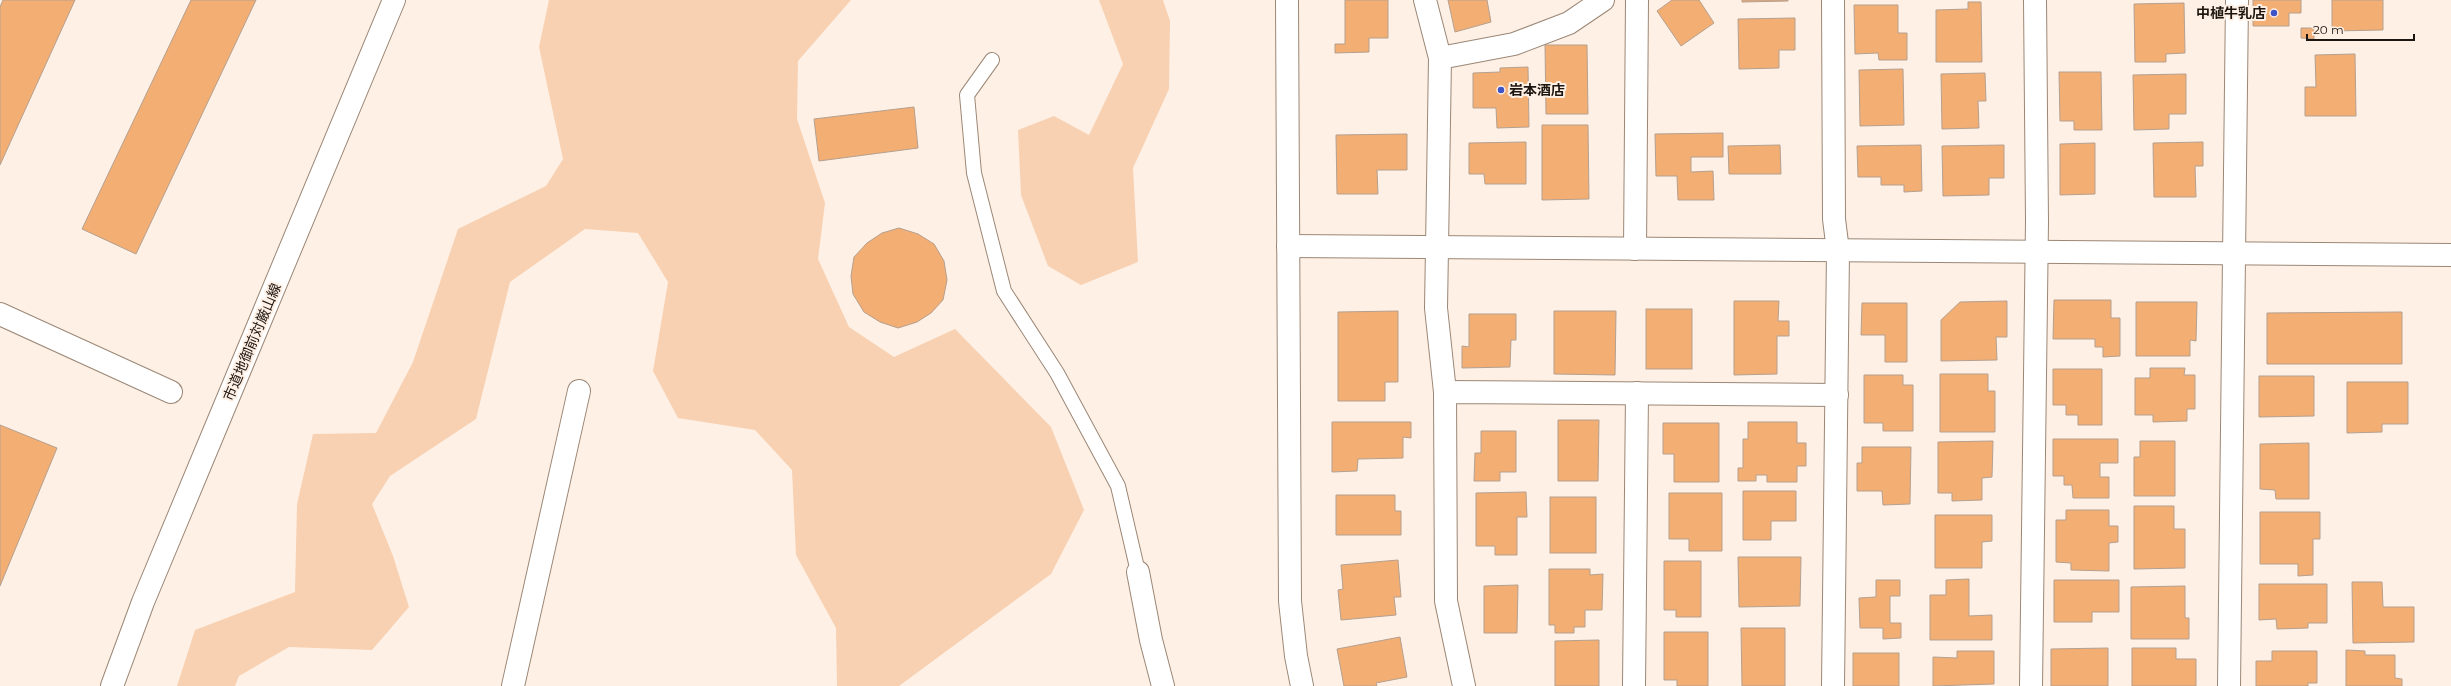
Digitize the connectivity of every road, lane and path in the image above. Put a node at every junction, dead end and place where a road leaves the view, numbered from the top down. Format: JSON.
{"nodes":[{"id":1,"x":394,"y":0,"type":"edge"},
{"id":2,"x":1287,"y":0,"type":"edge"},
{"id":3,"x":1425,"y":0,"type":"edge"},
{"id":4,"x":1603,"y":0,"type":"edge"},
{"id":5,"x":1637,"y":0,"type":"edge"},
{"id":6,"x":1833,"y":0,"type":"edge"},
{"id":7,"x":2035,"y":0,"type":"edge"},
{"id":8,"x":2237,"y":0,"type":"edge"},
{"id":9,"x":1440,"y":58,"type":"junction"},
{"id":10,"x":992,"y":60,"type":"dead end"},
{"id":11,"x":1288,"y":246,"type":"junction"},
{"id":12,"x":1437,"y":248,"type":"junction"},
{"id":13,"x":1635,"y":249,"type":"junction"},
{"id":14,"x":1838,"y":251,"type":"junction"},
{"id":15,"x":2036,"y":252,"type":"junction"},
{"id":16,"x":2235,"y":253,"type":"junction"},
{"id":17,"x":2451,"y":255,"type":"edge"},
{"id":18,"x":0,"y":314,"type":"edge"},
{"id":19,"x":580,"y":391,"type":"dead end"},
{"id":20,"x":171,"y":392,"type":"dead end"},
{"id":21,"x":1445,"y":392,"type":"junction"},
{"id":22,"x":1637,"y":393,"type":"junction"},
{"id":23,"x":1837,"y":395,"type":"junction"},
{"id":24,"x":1138,"y":572,"type":"joint"},
{"id":25,"x":112,"y":686,"type":"edge"},
{"id":26,"x":513,"y":686,"type":"edge"},
{"id":27,"x":1164,"y":686,"type":"edge"},
{"id":28,"x":1302,"y":686,"type":"edge"},
{"id":29,"x":1464,"y":686,"type":"edge"},
{"id":30,"x":1634,"y":686,"type":"edge"},
{"id":31,"x":1833,"y":686,"type":"edge"},
{"id":32,"x":2031,"y":686,"type":"edge"},
{"id":33,"x":2229,"y":686,"type":"edge"}],
"edges":[{"from":1,"to":25,"type":"street","name":"市道地御前対厳山線"},
{"from":2,"to":11,"type":"street"},
{"from":3,"to":9,"type":"street"},
{"from":4,"to":9,"type":"street"},
{"from":5,"to":13,"type":"street"},
{"from":6,"to":14,"type":"street"},
{"from":7,"to":15,"type":"street"},
{"from":8,"to":16,"type":"street"},
{"from":9,"to":12,"type":"street"},
{"from":10,"to":24,"type":"lane"},
{"from":11,"to":12,"type":"street"},
{"from":11,"to":28,"type":"street"},
{"from":12,"to":13,"type":"street"},
{"from":12,"to":21,"type":"street"},
{"from":13,"to":14,"type":"street"},
{"from":14,"to":15,"type":"street"},
{"from":14,"to":23,"type":"street"},
{"from":15,"to":16,"type":"street"},
{"from":15,"to":32,"type":"street"},
{"from":16,"to":17,"type":"street"},
{"from":16,"to":33,"type":"street"},
{"from":18,"to":20,"type":"street"},
{"from":19,"to":26,"type":"street"},
{"from":21,"to":22,"type":"street"},
{"from":21,"to":29,"type":"street"},
{"from":22,"to":23,"type":"street"},
{"from":22,"to":30,"type":"street"},
{"from":23,"to":31,"type":"street"},
{"from":24,"to":27,"type":"street"}]}
